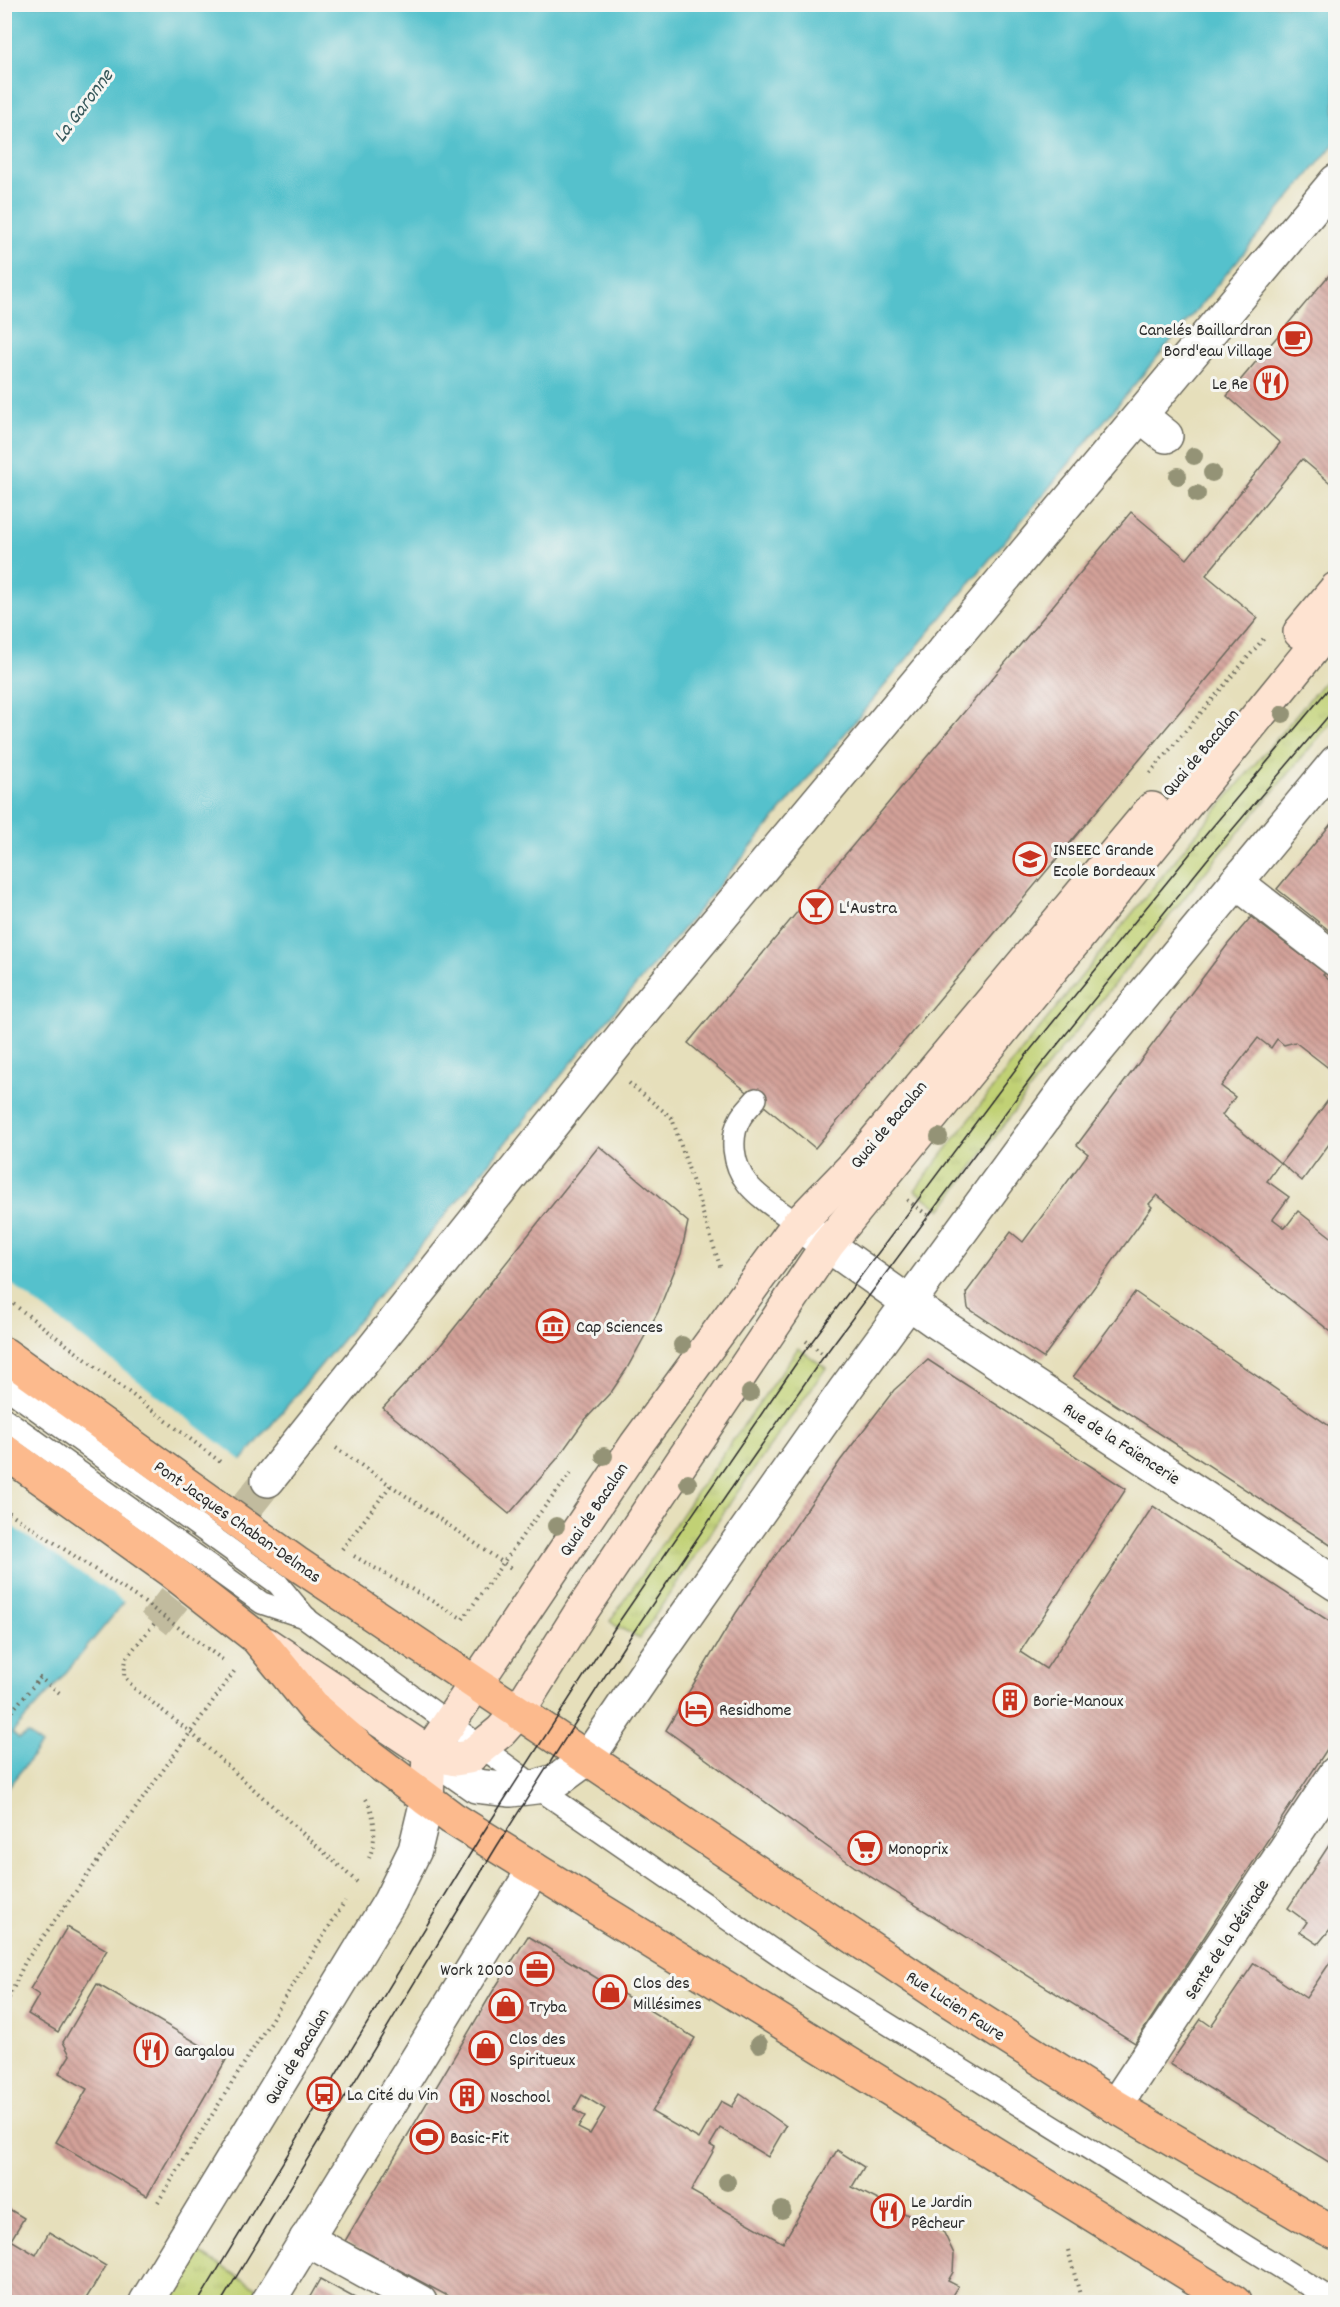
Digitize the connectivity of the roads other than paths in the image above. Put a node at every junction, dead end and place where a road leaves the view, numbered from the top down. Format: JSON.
{"nodes":[{"id":1,"x":1335,"y":181,"type":"edge"},
{"id":2,"x":1141,"y":416,"type":"junction"},
{"id":3,"x":1166,"y":436,"type":"dead end"},
{"id":4,"x":1335,"y":589,"type":"edge"},
{"id":5,"x":1335,"y":620,"type":"edge"},
{"id":6,"x":1335,"y":762,"type":"edge"},
{"id":7,"x":1236,"y":882,"type":"junction"},
{"id":8,"x":1335,"y":960,"type":"edge"},
{"id":9,"x":756,"y":1099,"type":"dead end"},
{"id":10,"x":798,"y":1224,"type":"junction"},
{"id":11,"x":828,"y":1244,"type":"junction"},
{"id":12,"x":909,"y":1301,"type":"junction"},
{"id":13,"x":4,"y":1354,"type":"edge"},
{"id":14,"x":4,"y":1386,"type":"edge"},
{"id":15,"x":4,"y":1418,"type":"edge"},
{"id":16,"x":4,"y":1451,"type":"edge"},
{"id":17,"x":268,"y":1480,"type":"tunnel mouth"},
{"id":18,"x":213,"y":1520,"type":"junction"},
{"id":19,"x":179,"y":1560,"type":"junction"},
{"id":20,"x":1335,"y":1584,"type":"edge"},
{"id":21,"x":307,"y":1618,"type":"junction"},
{"id":22,"x":257,"y":1638,"type":"junction"},
{"id":23,"x":474,"y":1684,"type":"junction"},
{"id":24,"x":518,"y":1712,"type":"junction"},
{"id":25,"x":449,"y":1722,"type":"junction"},
{"id":26,"x":483,"y":1747,"type":"junction"},
{"id":27,"x":429,"y":1753,"type":"junction"},
{"id":28,"x":588,"y":1758,"type":"junction"},
{"id":29,"x":1335,"y":1773,"type":"edge"},
{"id":30,"x":536,"y":1787,"type":"junction"},
{"id":31,"x":427,"y":1800,"type":"junction"},
{"id":32,"x":534,"y":1869,"type":"junction"},
{"id":33,"x":1115,"y":2106,"type":"junction"},
{"id":34,"x":1335,"y":2233,"type":"edge"},
{"id":35,"x":306,"y":2239,"type":"junction"},
{"id":36,"x":146,"y":2302,"type":"edge"},
{"id":37,"x":268,"y":2302,"type":"edge"},
{"id":38,"x":420,"y":2302,"type":"edge"},
{"id":39,"x":1234,"y":2302,"type":"edge"},
{"id":40,"x":1335,"y":2302,"type":"edge"}],
"edges":[{"from":1,"to":2,"type":"street"},
{"from":2,"to":3,"type":"street"},
{"from":2,"to":17,"type":"street"},
{"from":4,"to":10,"type":"main road","name":"Quai de Bacalan"},
{"from":5,"to":11,"type":"main road","name":"Quai de Bacalan"},
{"from":6,"to":7,"type":"street"},
{"from":7,"to":8,"type":"street"},
{"from":7,"to":12,"type":"street"},
{"from":9,"to":10,"type":"lane"},
{"from":10,"to":11,"type":"street","name":"Rue de la Faïencerie"},
{"from":10,"to":23,"type":"main road","name":"Quai de Bacalan"},
{"from":11,"to":12,"type":"street","name":"Rue de la Faïencerie"},
{"from":11,"to":24,"type":"main road","name":"Quai de Bacalan"},
{"from":12,"to":20,"type":"street","name":"Rue de la Faïencerie"},
{"from":12,"to":28,"type":"street"},
{"from":13,"to":18,"type":"main road","name":"Pont Jacques Chaban-Delmas"},
{"from":14,"to":18,"type":"lane"},
{"from":15,"to":19,"type":"lane"},
{"from":16,"to":19,"type":"main road"},
{"from":18,"to":21,"type":"lane"},
{"from":18,"to":23,"type":"main road","name":"Pont Jacques Chaban-Delmas"},
{"from":19,"to":21,"type":"lane"},
{"from":19,"to":22,"type":"main road"},
{"from":21,"to":25,"type":"lane"},
{"from":22,"to":27,"type":"main road"},
{"from":22,"to":31,"type":"main road"},
{"from":23,"to":24,"type":"main road","name":"Pont Jacques Chaban-Delmas"},
{"from":23,"to":25,"type":"main road","name":"Quai de Bacalan"},
{"from":24,"to":26,"type":"main road","name":"Quai de Bacalan"},
{"from":24,"to":28,"type":"main road","name":"Rue Lucien Faure"},
{"from":25,"to":26,"type":"lane"},
{"from":25,"to":27,"type":"main road","name":"Quai de Bacalan"},
{"from":26,"to":27,"type":"main road"},
{"from":26,"to":30,"type":"lane"},
{"from":27,"to":30,"type":"street"},
{"from":27,"to":31,"type":"main road"},
{"from":28,"to":30,"type":"street"},
{"from":28,"to":33,"type":"main road","name":"Rue Lucien Faure"},
{"from":29,"to":33,"type":"street","name":"Sente de la Désirade"},
{"from":30,"to":40,"type":"lane"},
{"from":31,"to":32,"type":"main road"},
{"from":31,"to":36,"type":"street","name":"Quai de Bacalan"},
{"from":32,"to":35,"type":"street"},
{"from":32,"to":39,"type":"main road"},
{"from":33,"to":34,"type":"main road","name":"Rue Lucien Faure"},
{"from":35,"to":37,"type":"street"},
{"from":35,"to":38,"type":"street"}]}
